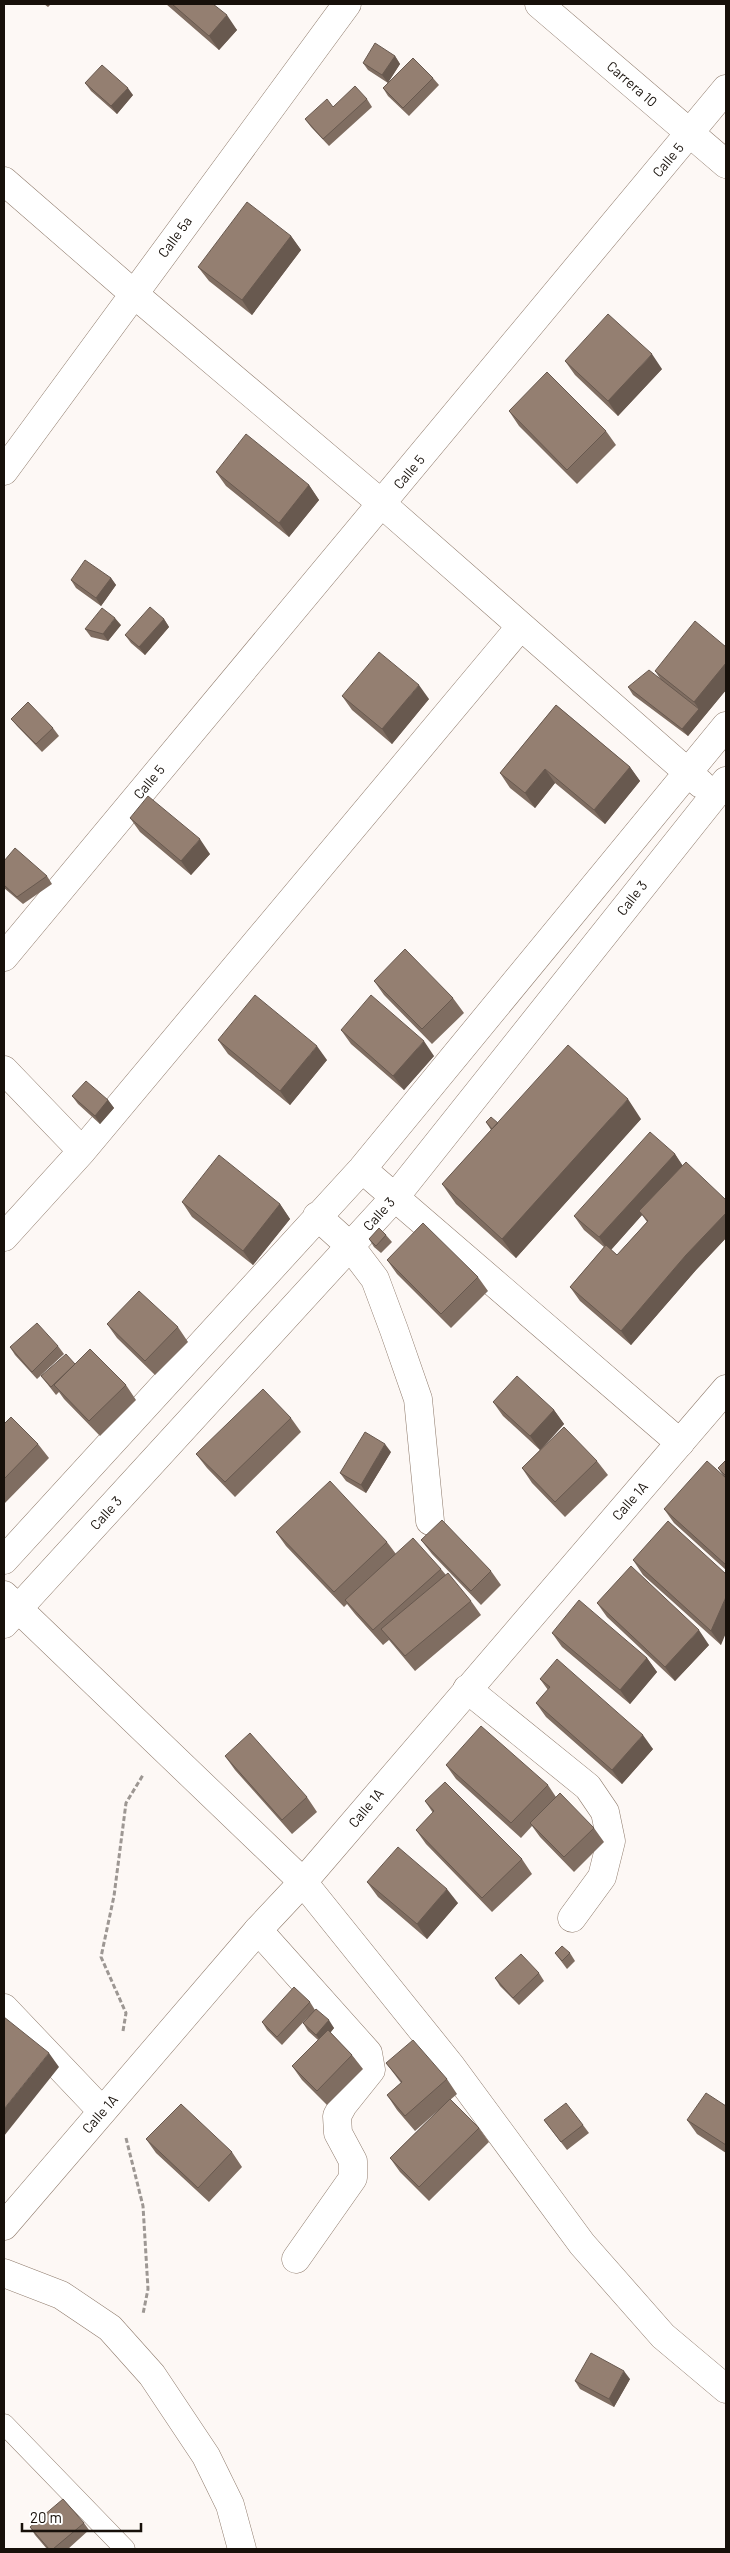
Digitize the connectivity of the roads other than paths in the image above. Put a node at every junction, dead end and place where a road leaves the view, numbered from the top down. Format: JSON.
{"nodes":[{"id":1,"x":347,"y":4,"type":"edge"},
{"id":2,"x":539,"y":4,"type":"edge"},
{"id":3,"x":726,"y":90,"type":"edge"},
{"id":4,"x":690,"y":133,"type":"junction"},
{"id":5,"x":726,"y":164,"type":"edge"},
{"id":6,"x":4,"y":180,"type":"edge"},
{"id":7,"x":134,"y":294,"type":"junction"},
{"id":8,"x":4,"y":471,"type":"edge"},
{"id":9,"x":382,"y":504,"type":"junction"},
{"id":10,"x":521,"y":626,"type":"junction"},
{"id":11,"x":726,"y":726,"type":"edge"},
{"id":12,"x":688,"y":773,"type":"junction"},
{"id":13,"x":722,"y":794,"type":"edge"},
{"id":14,"x":4,"y":956,"type":"edge"},
{"id":15,"x":4,"y":1070,"type":"edge"},
{"id":16,"x":82,"y":1151,"type":"junction"},
{"id":17,"x":362,"y":1169,"type":"junction"},
{"id":18,"x":394,"y":1198,"type":"junction"},
{"id":19,"x":317,"y":1216,"type":"junction"},
{"id":20,"x":4,"y":1237,"type":"edge"},
{"id":21,"x":350,"y":1246,"type":"junction"},
{"id":22,"x":726,"y":1389,"type":"edge"},
{"id":23,"x":680,"y":1443,"type":"junction"},
{"id":24,"x":430,"y":1521,"type":"dead end"},
{"id":25,"x":4,"y":1560,"type":"edge"},
{"id":26,"x":9,"y":1610,"type":"edge"},
{"id":27,"x":467,"y":1689,"type":"junction"},
{"id":28,"x":304,"y":1882,"type":"junction"},
{"id":29,"x":572,"y":1918,"type":"dead end"},
{"id":30,"x":258,"y":1930,"type":"junction"},
{"id":31,"x":4,"y":2008,"type":"edge"},
{"id":32,"x":109,"y":2103,"type":"junction"},
{"id":33,"x":4,"y":2226,"type":"edge"},
{"id":34,"x":296,"y":2259,"type":"dead end"},
{"id":35,"x":4,"y":2273,"type":"edge"},
{"id":36,"x":726,"y":2389,"type":"edge"},
{"id":37,"x":4,"y":2424,"type":"edge"},
{"id":38,"x":125,"y":2549,"type":"edge"},
{"id":39,"x":242,"y":2549,"type":"edge"}],
"edges":[{"from":1,"to":7,"type":"street","name":"Calle 5a"},
{"from":2,"to":4,"type":"street","name":"Carrera 10"},
{"from":3,"to":4,"type":"street","name":"Calle 5"},
{"from":4,"to":5,"type":"street","name":"Carrera 10"},
{"from":4,"to":9,"type":"street","name":"Calle 5"},
{"from":6,"to":7,"type":"street"},
{"from":7,"to":8,"type":"street","name":"Calle 5a"},
{"from":7,"to":9,"type":"street"},
{"from":9,"to":10,"type":"street"},
{"from":9,"to":14,"type":"street","name":"Calle 5"},
{"from":10,"to":12,"type":"street"},
{"from":10,"to":16,"type":"street"},
{"from":11,"to":12,"type":"street"},
{"from":12,"to":13,"type":"street"},
{"from":12,"to":17,"type":"street"},
{"from":13,"to":18,"type":"street","name":"Calle 3"},
{"from":15,"to":16,"type":"street"},
{"from":16,"to":20,"type":"street"},
{"from":17,"to":18,"type":"street"},
{"from":17,"to":19,"type":"street"},
{"from":18,"to":21,"type":"street","name":"Calle 3"},
{"from":18,"to":23,"type":"street"},
{"from":19,"to":21,"type":"street"},
{"from":19,"to":25,"type":"street"},
{"from":21,"to":24,"type":"street"},
{"from":21,"to":26,"type":"street","name":"Calle 3"},
{"from":22,"to":23,"type":"street","name":"Calle 1A"},
{"from":23,"to":27,"type":"street","name":"Calle 1A"},
{"from":26,"to":28,"type":"street"},
{"from":27,"to":28,"type":"street","name":"Calle 1A"},
{"from":27,"to":29,"type":"street"},
{"from":28,"to":30,"type":"street","name":"Calle 1A"},
{"from":28,"to":36,"type":"street"},
{"from":30,"to":32,"type":"street","name":"Calle 1A"},
{"from":30,"to":34,"type":"street"},
{"from":31,"to":32,"type":"street"},
{"from":32,"to":33,"type":"street","name":"Calle 1A"},
{"from":35,"to":39,"type":"street"},
{"from":37,"to":38,"type":"lane"}]}
